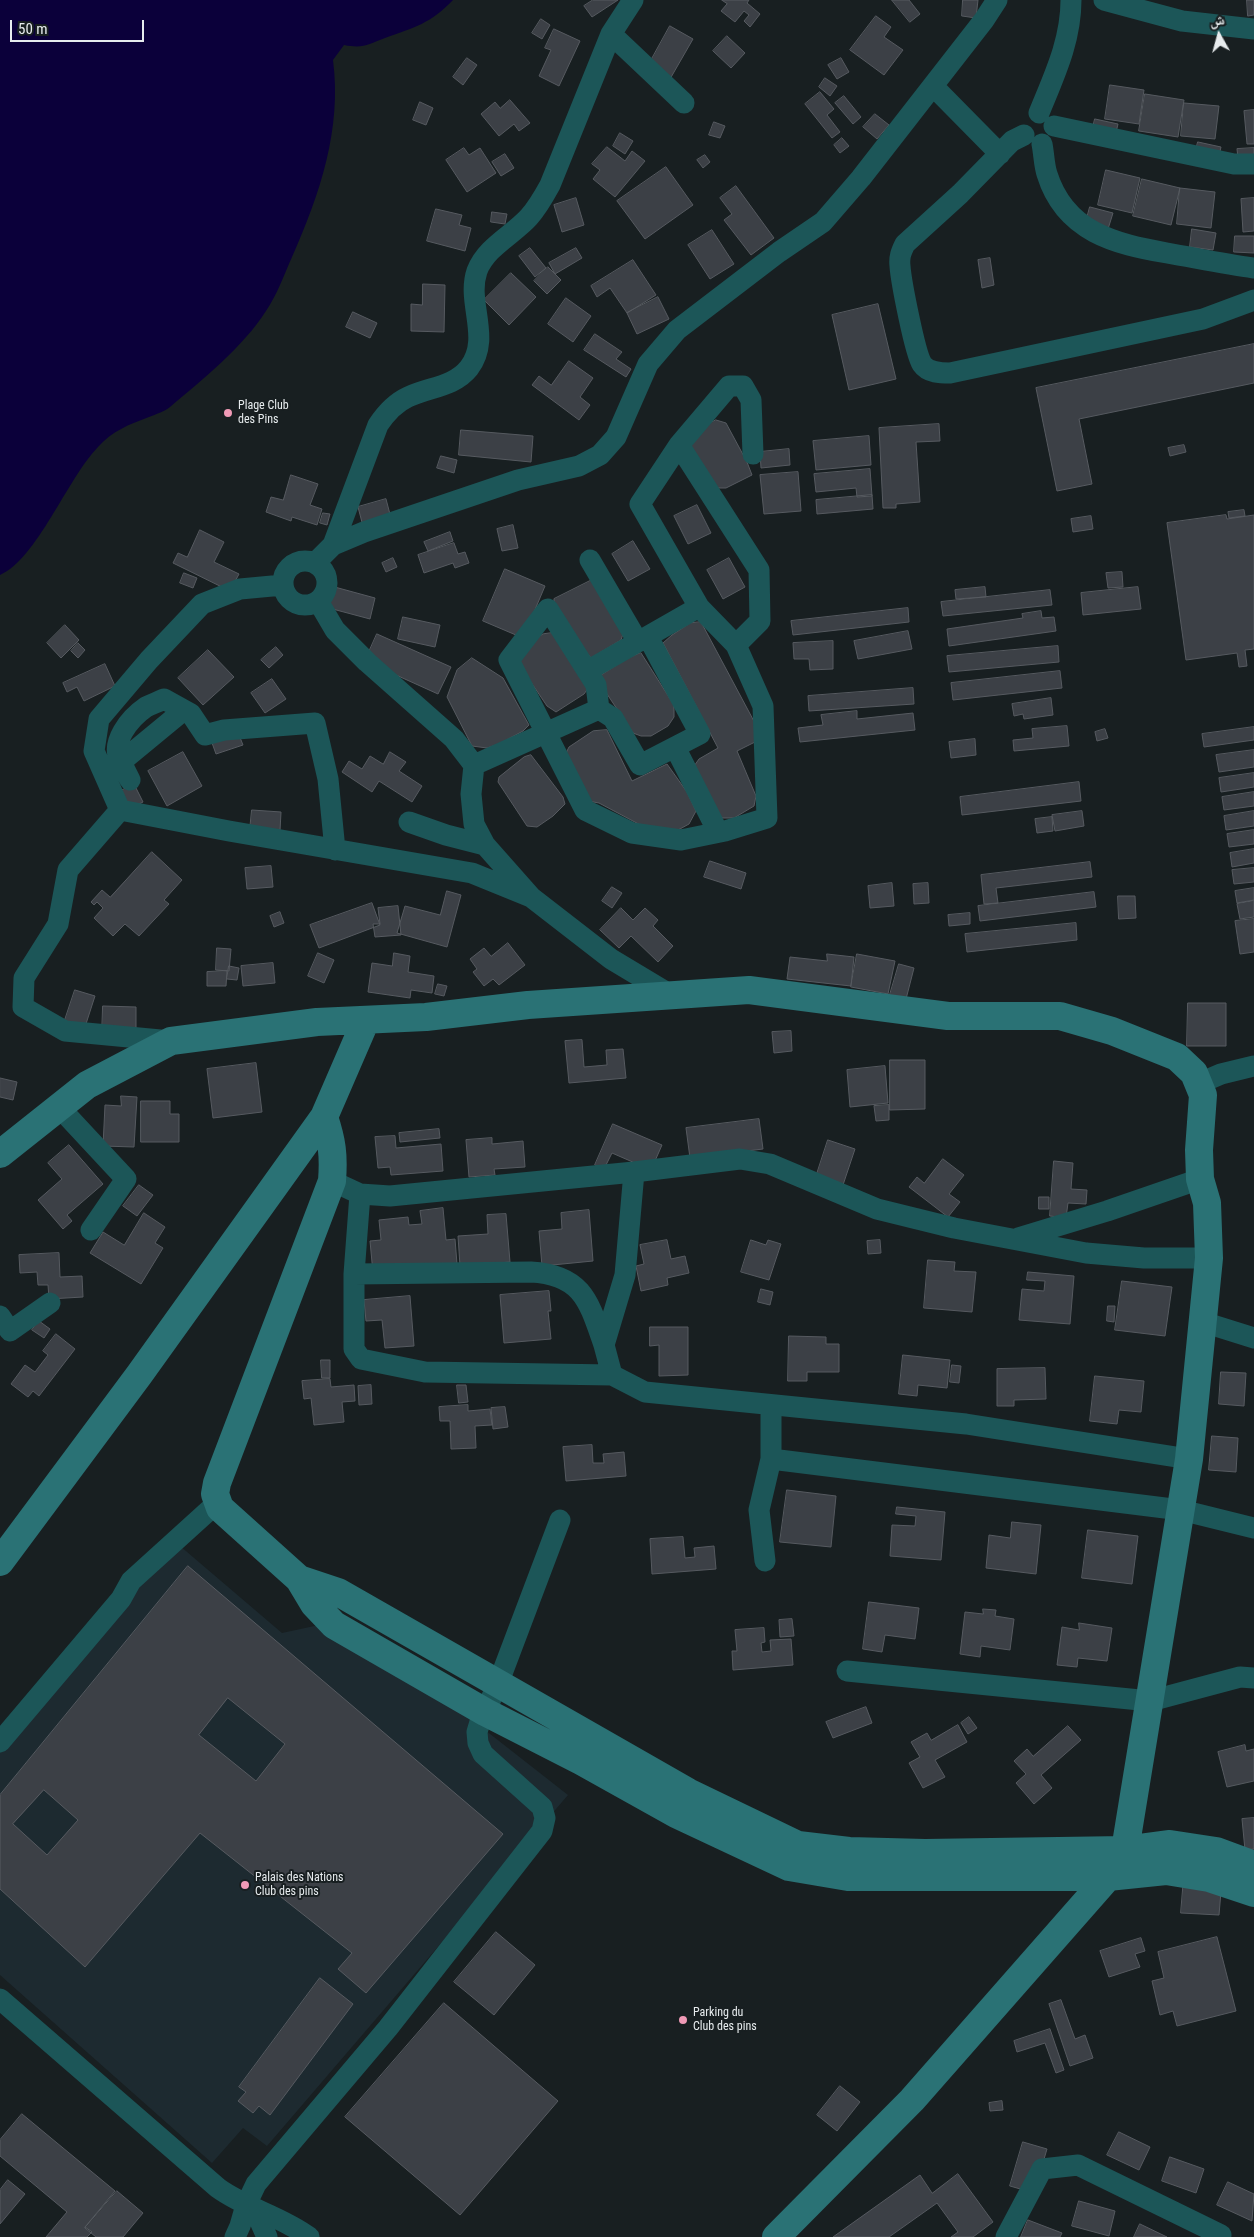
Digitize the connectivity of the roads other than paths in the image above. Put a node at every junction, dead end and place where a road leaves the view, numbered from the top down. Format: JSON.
{"nodes":[{"id":1,"x":633,"y":0,"type":"edge"},
{"id":2,"x":997,"y":0,"type":"edge"},
{"id":3,"x":1071,"y":0,"type":"edge"},
{"id":4,"x":1104,"y":0,"type":"edge"},
{"id":5,"x":1254,"y":29,"type":"edge"},
{"id":6,"x":611,"y":34,"type":"junction"},
{"id":7,"x":933,"y":86,"type":"junction"},
{"id":8,"x":684,"y":103,"type":"dead end"},
{"id":9,"x":1046,"y":120,"type":"junction"},
{"id":10,"x":1033,"y":140,"type":"junction"},
{"id":11,"x":1000,"y":154,"type":"junction"},
{"id":12,"x":1254,"y":164,"type":"edge"},
{"id":13,"x":1254,"y":268,"type":"edge"},
{"id":14,"x":1254,"y":300,"type":"edge"},
{"id":15,"x":679,"y":445,"type":"junction"},
{"id":16,"x":754,"y":454,"type":"dead end"},
{"id":17,"x":334,"y":545,"type":"junction"},
{"id":18,"x":590,"y":560,"type":"dead end"},
{"id":19,"x":315,"y":563,"type":"junction"},
{"id":20,"x":283,"y":585,"type":"junction"},
{"id":21,"x":318,"y":601,"type":"junction"},
{"id":22,"x":699,"y":607,"type":"junction"},
{"id":23,"x":643,"y":640,"type":"junction"},
{"id":24,"x":736,"y":644,"type":"junction"},
{"id":25,"x":587,"y":671,"type":"junction"},
{"id":26,"x":599,"y":709,"type":"junction"},
{"id":27,"x":547,"y":733,"type":"junction"},
{"id":28,"x":675,"y":747,"type":"junction"},
{"id":29,"x":474,"y":765,"type":"junction"},
{"id":30,"x":126,"y":771,"type":"dead end"},
{"id":31,"x":120,"y":810,"type":"junction"},
{"id":32,"x":409,"y":822,"type":"dead end"},
{"id":33,"x":718,"y":832,"type":"junction"},
{"id":34,"x":485,"y":845,"type":"junction"},
{"id":35,"x":335,"y":850,"type":"junction"},
{"id":36,"x":531,"y":897,"type":"junction"},
{"id":37,"x":671,"y":995,"type":"junction"},
{"id":38,"x":366,"y":1020,"type":"junction"},
{"id":39,"x":171,"y":1042,"type":"junction"},
{"id":40,"x":1254,"y":1066,"type":"edge"},
{"id":41,"x":1200,"y":1083,"type":"junction"},
{"id":42,"x":59,"y":1107,"type":"junction"},
{"id":43,"x":324,"y":1117,"type":"junction"},
{"id":44,"x":0,"y":1154,"type":"edge"},
{"id":45,"x":634,"y":1172,"type":"junction"},
{"id":46,"x":1200,"y":1179,"type":"junction"},
{"id":47,"x":332,"y":1181,"type":"junction"},
{"id":48,"x":360,"y":1194,"type":"junction"},
{"id":49,"x":91,"y":1230,"type":"dead end"},
{"id":50,"x":1013,"y":1239,"type":"junction"},
{"id":51,"x":1209,"y":1258,"type":"junction"},
{"id":52,"x":354,"y":1274,"type":"junction"},
{"id":53,"x":50,"y":1303,"type":"dead end"},
{"id":54,"x":0,"y":1316,"type":"edge"},
{"id":55,"x":1203,"y":1322,"type":"junction"},
{"id":56,"x":1254,"y":1338,"type":"edge"},
{"id":57,"x":604,"y":1345,"type":"junction"},
{"id":58,"x":612,"y":1375,"type":"junction"},
{"id":59,"x":771,"y":1405,"type":"junction"},
{"id":60,"x":771,"y":1459,"type":"junction"},
{"id":61,"x":1189,"y":1459,"type":"junction"},
{"id":62,"x":217,"y":1503,"type":"junction"},
{"id":63,"x":1181,"y":1510,"type":"junction"},
{"id":64,"x":560,"y":1520,"type":"dead end"},
{"id":65,"x":1254,"y":1528,"type":"edge"},
{"id":66,"x":765,"y":1561,"type":"dead end"},
{"id":67,"x":0,"y":1562,"type":"edge"},
{"id":68,"x":299,"y":1579,"type":"junction"},
{"id":69,"x":424,"y":1642,"type":"junction"},
{"id":70,"x":410,"y":1669,"type":"junction"},
{"id":71,"x":847,"y":1672,"type":"dead end"},
{"id":72,"x":1254,"y":1678,"type":"edge"},
{"id":73,"x":498,"y":1684,"type":"junction"},
{"id":74,"x":1150,"y":1700,"type":"junction"},
{"id":75,"x":485,"y":1712,"type":"junction"},
{"id":76,"x":0,"y":1742,"type":"edge"},
{"id":77,"x":1125,"y":1850,"type":"junction"},
{"id":78,"x":1254,"y":1865,"type":"edge"},
{"id":79,"x":1108,"y":1877,"type":"junction"},
{"id":80,"x":1254,"y":1893,"type":"edge"},
{"id":81,"x":0,"y":1999,"type":"edge"},
{"id":82,"x":250,"y":2207,"type":"junction"},
{"id":83,"x":234,"y":2237,"type":"edge"},
{"id":84,"x":267,"y":2237,"type":"edge"},
{"id":85,"x":309,"y":2237,"type":"edge"},
{"id":86,"x":776,"y":2237,"type":"edge"},
{"id":87,"x":1006,"y":2237,"type":"edge"},
{"id":88,"x":1219,"y":2237,"type":"edge"}],
"edges":[{"from":1,"to":6,"type":"street"},
{"from":2,"to":7,"type":"street"},
{"from":3,"to":9,"type":"street"},
{"from":4,"to":5,"type":"street"},
{"from":6,"to":8,"type":"street"},
{"from":6,"to":17,"type":"street"},
{"from":7,"to":11,"type":"street"},
{"from":7,"to":17,"type":"street"},
{"from":9,"to":10,"type":"street"},
{"from":9,"to":10,"type":"street"},
{"from":9,"to":12,"type":"street"},
{"from":10,"to":11,"type":"street"},
{"from":10,"to":13,"type":"street"},
{"from":11,"to":14,"type":"street"},
{"from":15,"to":16,"type":"street"},
{"from":15,"to":22,"type":"street"},
{"from":15,"to":24,"type":"street"},
{"from":17,"to":19,"type":"street"},
{"from":18,"to":23,"type":"street"},
{"from":19,"to":20,"type":"street"},
{"from":19,"to":21,"type":"street"},
{"from":20,"to":21,"type":"street"},
{"from":20,"to":31,"type":"street"},
{"from":21,"to":29,"type":"street"},
{"from":22,"to":23,"type":"street"},
{"from":22,"to":24,"type":"street"},
{"from":23,"to":25,"type":"street"},
{"from":23,"to":28,"type":"street"},
{"from":24,"to":33,"type":"street"},
{"from":25,"to":26,"type":"street"},
{"from":25,"to":27,"type":"street"},
{"from":26,"to":27,"type":"street"},
{"from":26,"to":28,"type":"street"},
{"from":27,"to":29,"type":"street"},
{"from":27,"to":33,"type":"street"},
{"from":28,"to":33,"type":"street"},
{"from":29,"to":34,"type":"street"},
{"from":30,"to":35,"type":"street"},
{"from":31,"to":35,"type":"street"},
{"from":31,"to":39,"type":"street"},
{"from":32,"to":34,"type":"street"},
{"from":34,"to":36,"type":"street"},
{"from":35,"to":36,"type":"street"},
{"from":36,"to":37,"type":"street"},
{"from":37,"to":38,"type":"street"},
{"from":37,"to":41,"type":"street"},
{"from":38,"to":39,"type":"street"},
{"from":38,"to":43,"type":"street"},
{"from":39,"to":42,"type":"street"},
{"from":40,"to":41,"type":"street"},
{"from":41,"to":46,"type":"street"},
{"from":42,"to":44,"type":"street"},
{"from":42,"to":49,"type":"street"},
{"from":43,"to":47,"type":"street"},
{"from":43,"to":67,"type":"street"},
{"from":45,"to":48,"type":"street"},
{"from":45,"to":50,"type":"street"},
{"from":45,"to":57,"type":"street"},
{"from":46,"to":50,"type":"street"},
{"from":46,"to":51,"type":"street"},
{"from":47,"to":48,"type":"street"},
{"from":47,"to":62,"type":"street"},
{"from":48,"to":52,"type":"street"},
{"from":50,"to":51,"type":"street"},
{"from":51,"to":55,"type":"street"},
{"from":52,"to":57,"type":"street"},
{"from":52,"to":58,"type":"street"},
{"from":53,"to":54,"type":"street"},
{"from":55,"to":56,"type":"street"},
{"from":55,"to":61,"type":"street"},
{"from":57,"to":58,"type":"street"},
{"from":58,"to":59,"type":"street"},
{"from":59,"to":60,"type":"street"},
{"from":59,"to":61,"type":"street"},
{"from":60,"to":63,"type":"street"},
{"from":60,"to":66,"type":"street"},
{"from":61,"to":63,"type":"street"},
{"from":62,"to":68,"type":"street"},
{"from":62,"to":76,"type":"street"},
{"from":63,"to":65,"type":"street"},
{"from":63,"to":74,"type":"street"},
{"from":64,"to":73,"type":"street"},
{"from":68,"to":69,"type":"street"},
{"from":68,"to":70,"type":"street"},
{"from":69,"to":70,"type":"street"},
{"from":69,"to":73,"type":"street"},
{"from":70,"to":75,"type":"street"},
{"from":71,"to":74,"type":"street"},
{"from":72,"to":74,"type":"street"},
{"from":73,"to":75,"type":"street"},
{"from":73,"to":77,"type":"street"},
{"from":74,"to":77,"type":"street"},
{"from":75,"to":79,"type":"street"},
{"from":75,"to":82,"type":"street"},
{"from":77,"to":78,"type":"street"},
{"from":77,"to":79,"type":"street"},
{"from":79,"to":80,"type":"street"},
{"from":79,"to":86,"type":"street"},
{"from":81,"to":82,"type":"street"},
{"from":82,"to":83,"type":"street"},
{"from":82,"to":84,"type":"street"},
{"from":82,"to":85,"type":"street"},
{"from":87,"to":88,"type":"street"}]}
